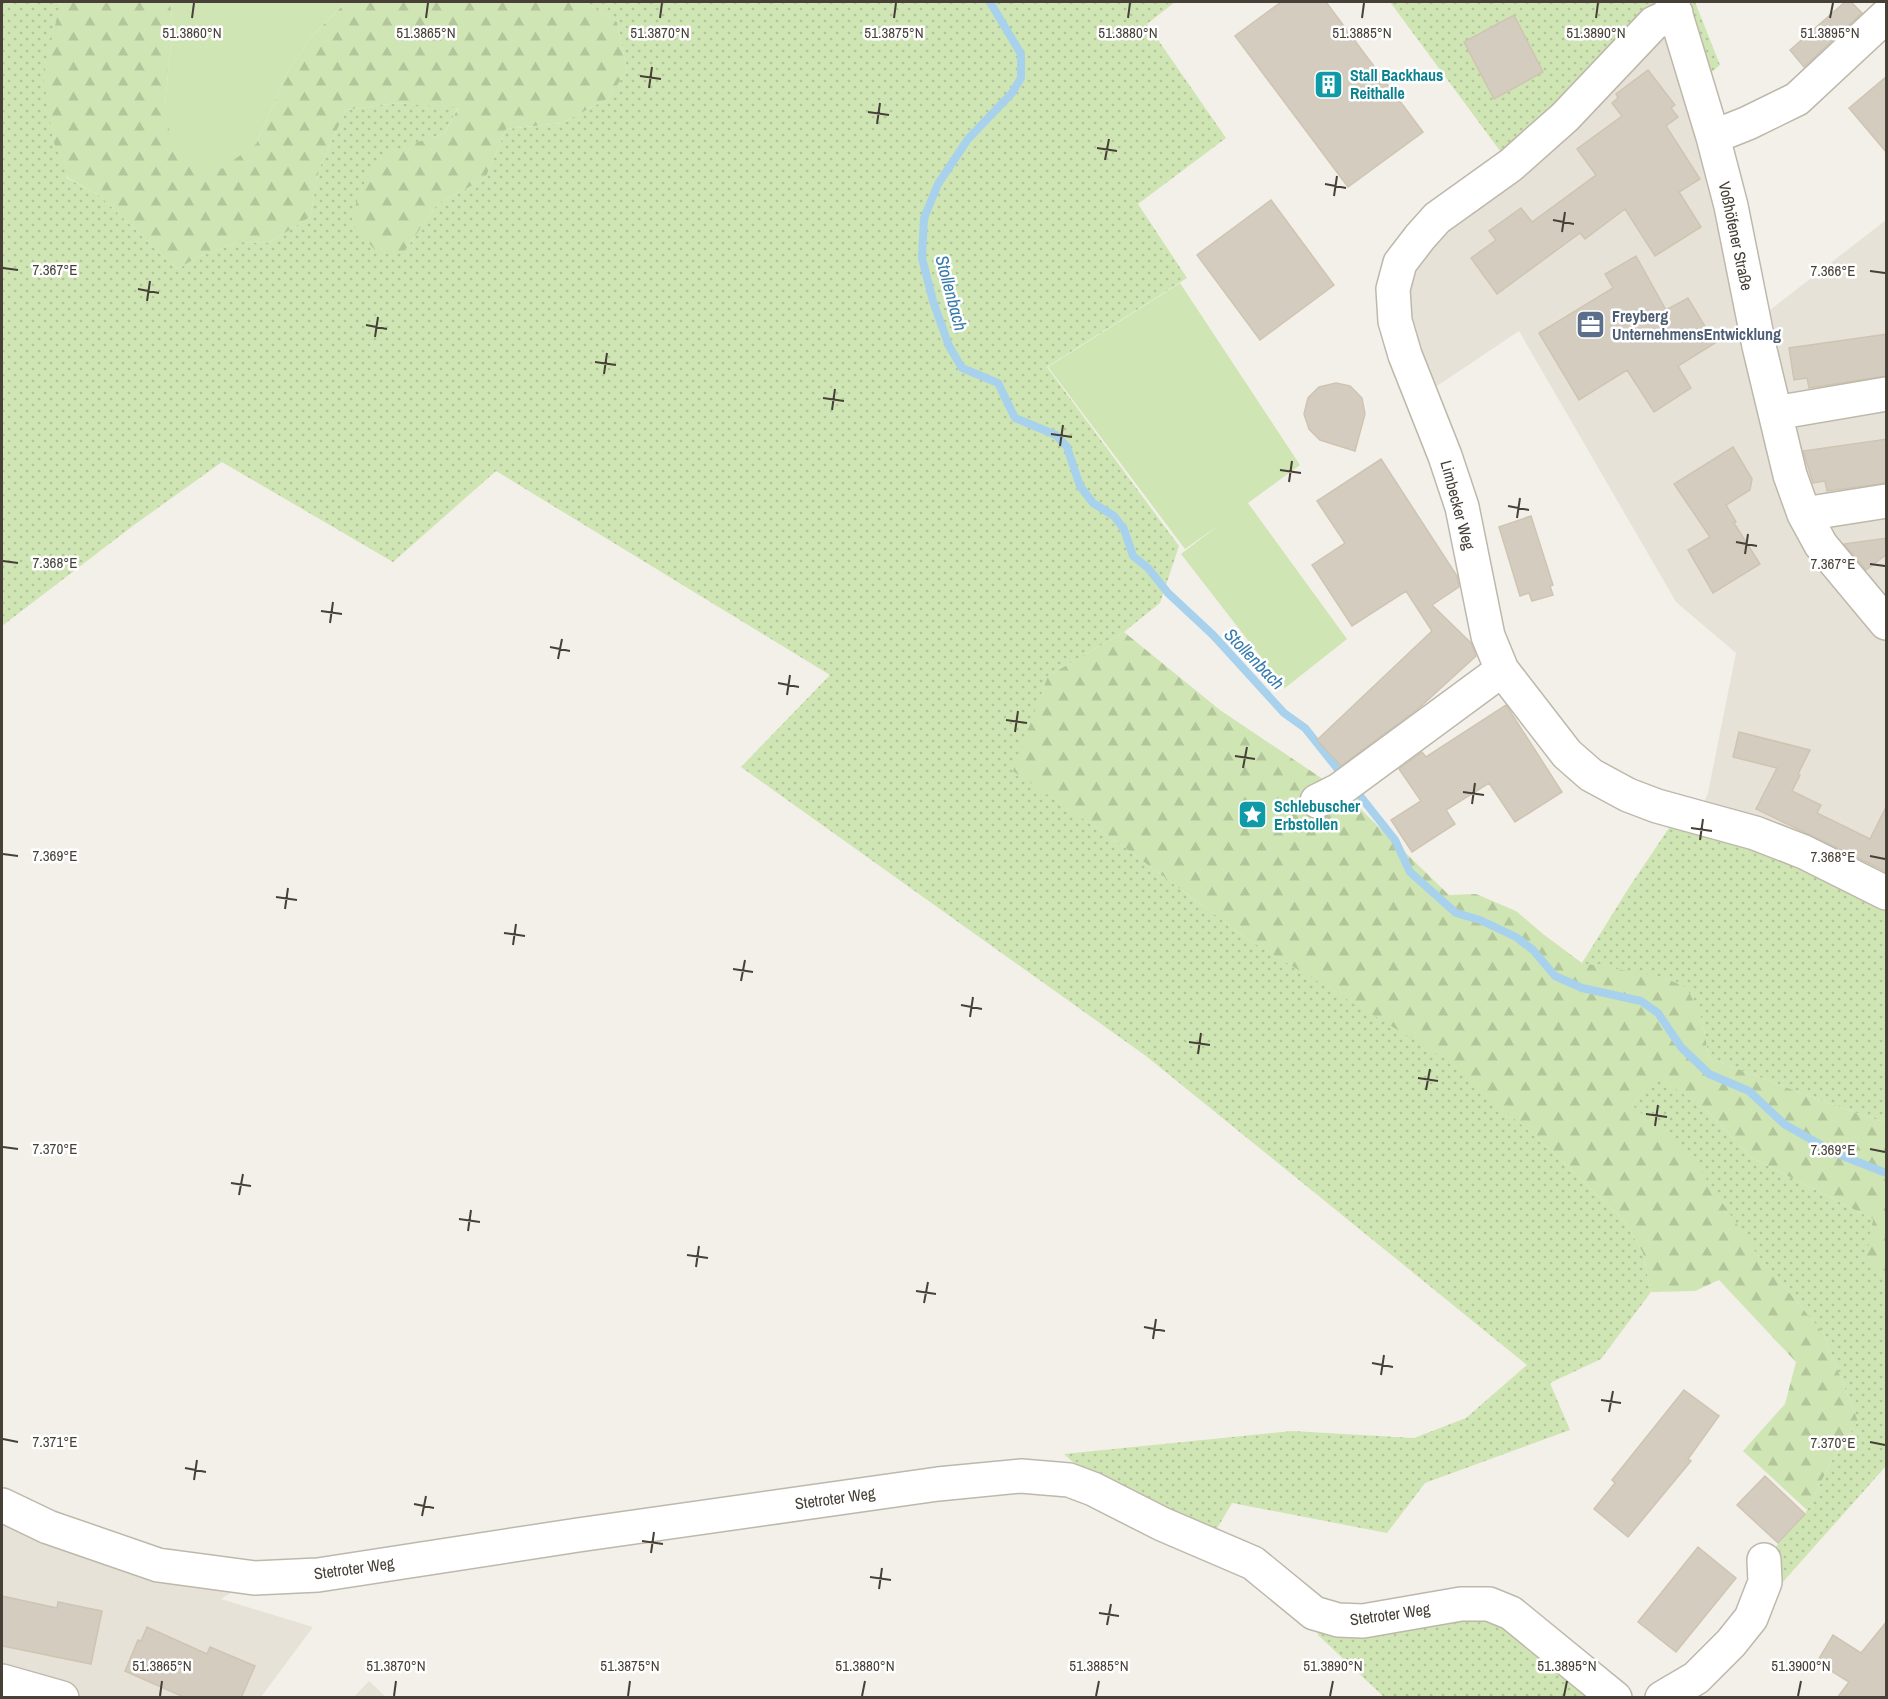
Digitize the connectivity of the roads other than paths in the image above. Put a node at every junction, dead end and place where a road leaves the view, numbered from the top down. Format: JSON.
{"nodes":[{"id":1,"x":1674,"y":7,"type":"edge"},
{"id":2,"x":1887,"y":16,"type":"edge"},
{"id":3,"x":1713,"y":137,"type":"junction"},
{"id":4,"x":1887,"y":394,"type":"edge"},
{"id":5,"x":1775,"y":412,"type":"junction"},
{"id":6,"x":1887,"y":501,"type":"edge"},
{"id":7,"x":1804,"y":514,"type":"junction"},
{"id":8,"x":1887,"y":623,"type":"edge"},
{"id":9,"x":1502,"y":670,"type":"junction"},
{"id":10,"x":1338,"y":789,"type":"dead end"},
{"id":11,"x":1887,"y":893,"type":"edge"},
{"id":12,"x":2,"y":1505,"type":"edge"},
{"id":13,"x":1764,"y":1560,"type":"dead end"},
{"id":14,"x":2,"y":1682,"type":"edge"},
{"id":15,"x":62,"y":1698,"type":"edge"},
{"id":16,"x":1615,"y":1698,"type":"edge"},
{"id":17,"x":1662,"y":1698,"type":"edge"}],
"edges":[{"from":1,"to":3,"type":"street","name":"Voßhöfener Straße"},
{"from":1,"to":9,"type":"street","name":"Limbecker Weg"},
{"from":2,"to":3,"type":"street"},
{"from":3,"to":5,"type":"street","name":"Voßhöfener Straße"},
{"from":4,"to":5,"type":"street"},
{"from":5,"to":7,"type":"street","name":"Voßhöfener Straße"},
{"from":6,"to":7,"type":"street"},
{"from":7,"to":8,"type":"street","name":"Voßhöfener Straße"},
{"from":9,"to":10,"type":"street"},
{"from":9,"to":11,"type":"street","name":"Limbecker Weg"},
{"from":12,"to":16,"type":"street","name":"Stetroter Weg"},
{"from":13,"to":17,"type":"street"},
{"from":14,"to":15,"type":"street"}]}
